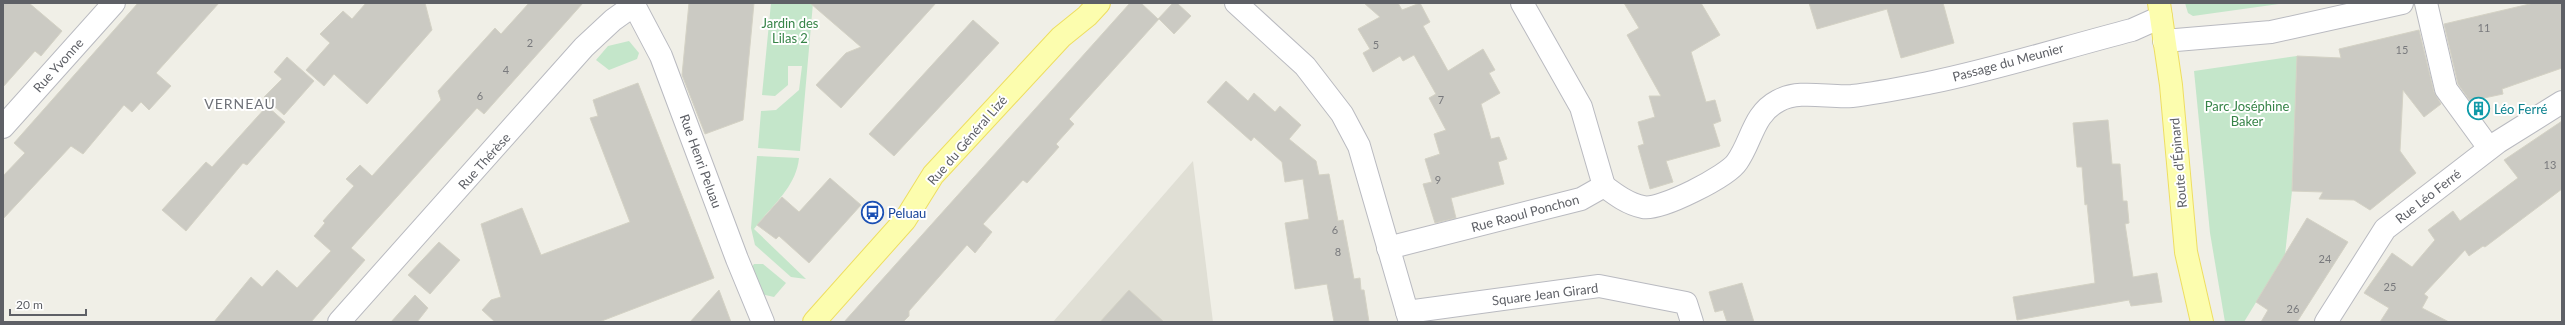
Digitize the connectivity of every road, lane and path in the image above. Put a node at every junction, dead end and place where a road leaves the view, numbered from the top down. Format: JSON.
{"nodes":[{"id":1,"x":114,"y":3,"type":"edge"},
{"id":2,"x":1099,"y":3,"type":"edge"},
{"id":3,"x":1236,"y":3,"type":"edge"},
{"id":4,"x":1522,"y":3,"type":"edge"},
{"id":5,"x":2402,"y":3,"type":"edge"},
{"id":6,"x":2426,"y":3,"type":"edge"},
{"id":7,"x":634,"y":4,"type":"edge"},
{"id":8,"x":2160,"y":10,"type":"edge"},
{"id":9,"x":2164,"y":41,"type":"junction"},
{"id":10,"x":2562,"y":102,"type":"edge"},
{"id":11,"x":3,"y":128,"type":"edge"},
{"id":12,"x":2489,"y":148,"type":"junction"},
{"id":13,"x":1604,"y":186,"type":"junction"},
{"id":14,"x":1388,"y":248,"type":"junction"},
{"id":15,"x":1409,"y":317,"type":"edge"},
{"id":16,"x":339,"y":322,"type":"edge"},
{"id":17,"x":763,"y":322,"type":"edge"},
{"id":18,"x":814,"y":322,"type":"edge"},
{"id":19,"x":1692,"y":322,"type":"edge"},
{"id":20,"x":2202,"y":322,"type":"edge"},
{"id":21,"x":2326,"y":322,"type":"edge"}],
"edges":[{"from":1,"to":11,"type":"street","name":"Rue Yvonne"},
{"from":2,"to":18,"type":"main road","name":"Rue du Général Lizé"},
{"from":3,"to":14,"type":"street"},
{"from":4,"to":13,"type":"street"},
{"from":5,"to":9,"type":"street"},
{"from":6,"to":12,"type":"street"},
{"from":7,"to":16,"type":"street","name":"Rue Thérèse"},
{"from":7,"to":17,"type":"street","name":"Rue Henri Peluau"},
{"from":8,"to":9,"type":"main road","name":"Route d'Épinard"},
{"from":8,"to":13,"type":"street","name":"Passage du Meunier"},
{"from":9,"to":20,"type":"main road","name":"Route d'Épinard"},
{"from":10,"to":12,"type":"street","name":"Rue Léo Ferré"},
{"from":12,"to":21,"type":"street","name":"Rue Léo Ferré"},
{"from":13,"to":14,"type":"street","name":"Rue Raoul Ponchon"},
{"from":14,"to":15,"type":"street"},
{"from":15,"to":19,"type":"street","name":"Square Jean Girard"}]}
